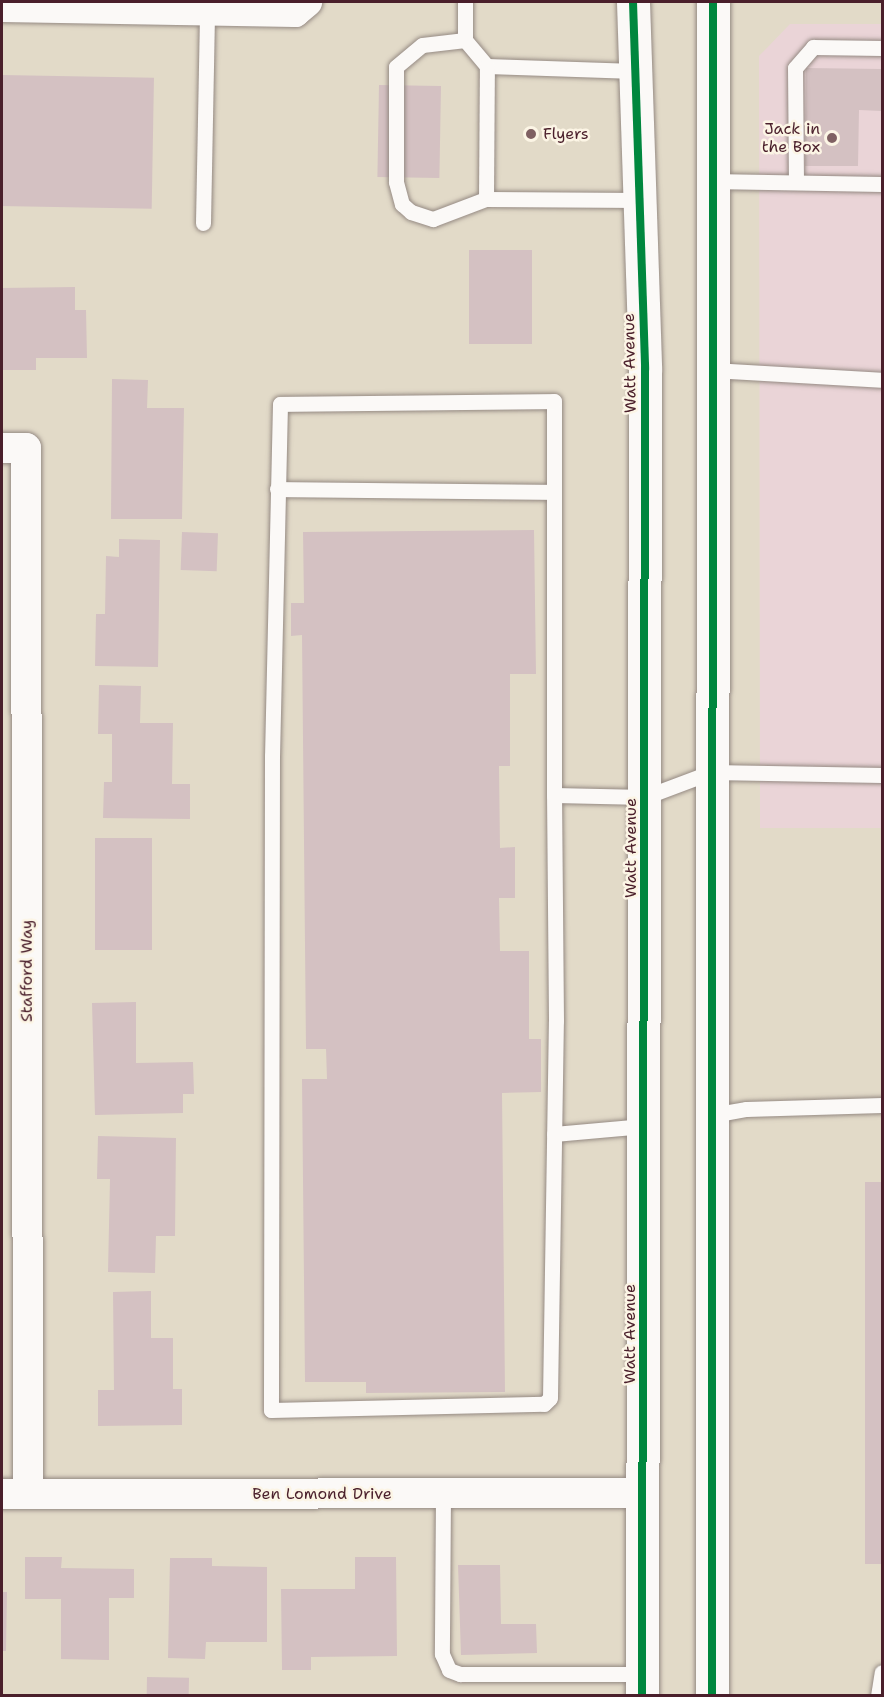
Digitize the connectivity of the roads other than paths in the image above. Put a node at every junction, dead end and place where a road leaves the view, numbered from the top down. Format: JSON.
{"nodes":[{"id":1,"x":307,"y":2,"type":"edge"},
{"id":2,"x":465,"y":2,"type":"edge"},
{"id":3,"x":633,"y":2,"type":"edge"},
{"id":4,"x":713,"y":2,"type":"edge"},
{"id":5,"x":2,"y":7,"type":"edge"},
{"id":6,"x":207,"y":10,"type":"junction"},
{"id":7,"x":465,"y":40,"type":"junction"},
{"id":8,"x":882,"y":48,"type":"edge"},
{"id":9,"x":487,"y":66,"type":"junction"},
{"id":10,"x":635,"y":71,"type":"junction"},
{"id":11,"x":711,"y":181,"type":"junction"},
{"id":12,"x":796,"y":182,"type":"junction"},
{"id":13,"x":882,"y":184,"type":"edge"},
{"id":14,"x":486,"y":199,"type":"junction"},
{"id":15,"x":640,"y":200,"type":"junction"},
{"id":16,"x":203,"y":223,"type":"dead end"},
{"id":17,"x":711,"y":370,"type":"junction"},
{"id":18,"x":882,"y":380,"type":"edge"},
{"id":19,"x":14,"y":448,"type":"edge"},
{"id":20,"x":277,"y":489,"type":"junction"},
{"id":21,"x":554,"y":492,"type":"junction"},
{"id":22,"x":711,"y":771,"type":"junction"},
{"id":23,"x":882,"y":775,"type":"edge"},
{"id":24,"x":554,"y":795,"type":"junction"},
{"id":25,"x":645,"y":797,"type":"junction"},
{"id":26,"x":882,"y":1105,"type":"edge"},
{"id":27,"x":712,"y":1115,"type":"junction"},
{"id":28,"x":644,"y":1126,"type":"junction"},
{"id":29,"x":554,"y":1134,"type":"junction"},
{"id":30,"x":643,"y":1493,"type":"junction"},
{"id":31,"x":15,"y":1494,"type":"edge"},
{"id":32,"x":443,"y":1494,"type":"junction"},
{"id":33,"x":882,"y":1672,"type":"edge"},
{"id":34,"x":642,"y":1684,"type":"edge"},
{"id":35,"x":712,"y":1695,"type":"edge"},
{"id":36,"x":878,"y":1695,"type":"edge"}],
"edges":[{"from":1,"to":6,"type":"street"},
{"from":2,"to":7,"type":"lane"},
{"from":3,"to":10,"type":"main road","name":"Watt Avenue"},
{"from":4,"to":11,"type":"main road"},
{"from":5,"to":6,"type":"street"},
{"from":6,"to":16,"type":"lane"},
{"from":7,"to":9,"type":"lane"},
{"from":7,"to":14,"type":"lane"},
{"from":8,"to":12,"type":"lane"},
{"from":9,"to":10,"type":"lane"},
{"from":9,"to":14,"type":"lane"},
{"from":10,"to":15,"type":"main road","name":"Watt Avenue"},
{"from":11,"to":12,"type":"lane"},
{"from":11,"to":17,"type":"main road"},
{"from":12,"to":13,"type":"lane"},
{"from":14,"to":15,"type":"lane"},
{"from":15,"to":25,"type":"main road","name":"Watt Avenue"},
{"from":17,"to":18,"type":"lane"},
{"from":17,"to":22,"type":"main road"},
{"from":19,"to":31,"type":"street","name":"Stafford Way"},
{"from":20,"to":21,"type":"lane"},
{"from":20,"to":21,"type":"lane"},
{"from":20,"to":29,"type":"lane"},
{"from":21,"to":24,"type":"lane"},
{"from":22,"to":23,"type":"lane"},
{"from":22,"to":25,"type":"lane"},
{"from":22,"to":27,"type":"main road"},
{"from":24,"to":25,"type":"lane"},
{"from":24,"to":29,"type":"lane"},
{"from":25,"to":28,"type":"main road","name":"Watt Avenue"},
{"from":26,"to":27,"type":"lane"},
{"from":27,"to":35,"type":"main road"},
{"from":28,"to":29,"type":"lane"},
{"from":28,"to":30,"type":"main road","name":"Watt Avenue"},
{"from":30,"to":32,"type":"street","name":"Ben Lomond Drive"},
{"from":30,"to":34,"type":"main road","name":"Watt Avenue"},
{"from":31,"to":32,"type":"street","name":"Ben Lomond Drive"},
{"from":32,"to":34,"type":"lane"},
{"from":33,"to":36,"type":"lane"}]}
